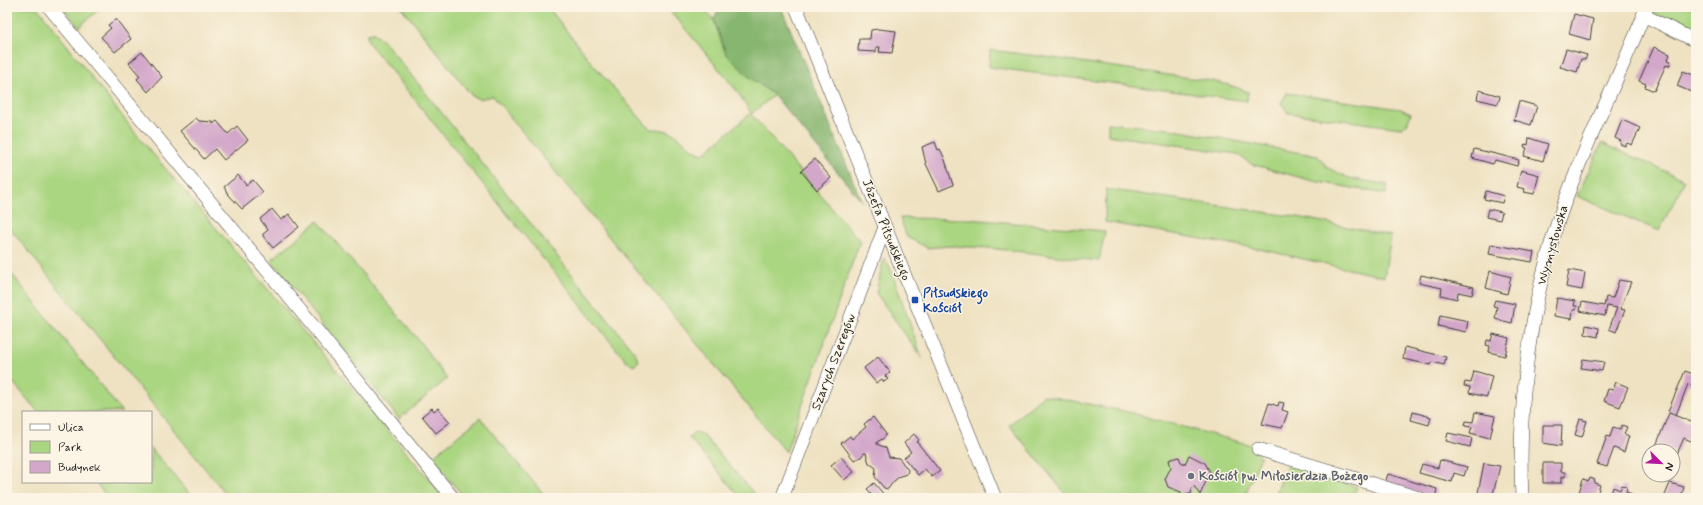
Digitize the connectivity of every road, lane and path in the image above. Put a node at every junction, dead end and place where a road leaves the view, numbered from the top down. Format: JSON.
{"nodes":[{"id":1,"x":49,"y":7,"type":"edge"},
{"id":2,"x":796,"y":7,"type":"edge"},
{"id":3,"x":1645,"y":11,"type":"edge"},
{"id":4,"x":1696,"y":41,"type":"edge"},
{"id":5,"x":885,"y":227,"type":"junction"},
{"id":6,"x":1258,"y":449,"type":"dead end"},
{"id":7,"x":453,"y":498,"type":"edge"},
{"id":8,"x":782,"y":498,"type":"edge"},
{"id":9,"x":995,"y":498,"type":"edge"},
{"id":10,"x":1419,"y":498,"type":"edge"},
{"id":11,"x":1522,"y":498,"type":"edge"}],
"edges":[{"from":1,"to":7,"type":"street"},
{"from":2,"to":5,"type":"street","name":"Józefa Piłsudskiego"},
{"from":3,"to":4,"type":"street"},
{"from":3,"to":11,"type":"street","name":"Wymysłowska"},
{"from":5,"to":8,"type":"street","name":"Szarych Szeregów"},
{"from":5,"to":9,"type":"street","name":"Józefa Piłsudskiego"},
{"from":6,"to":10,"type":"street"}]}
